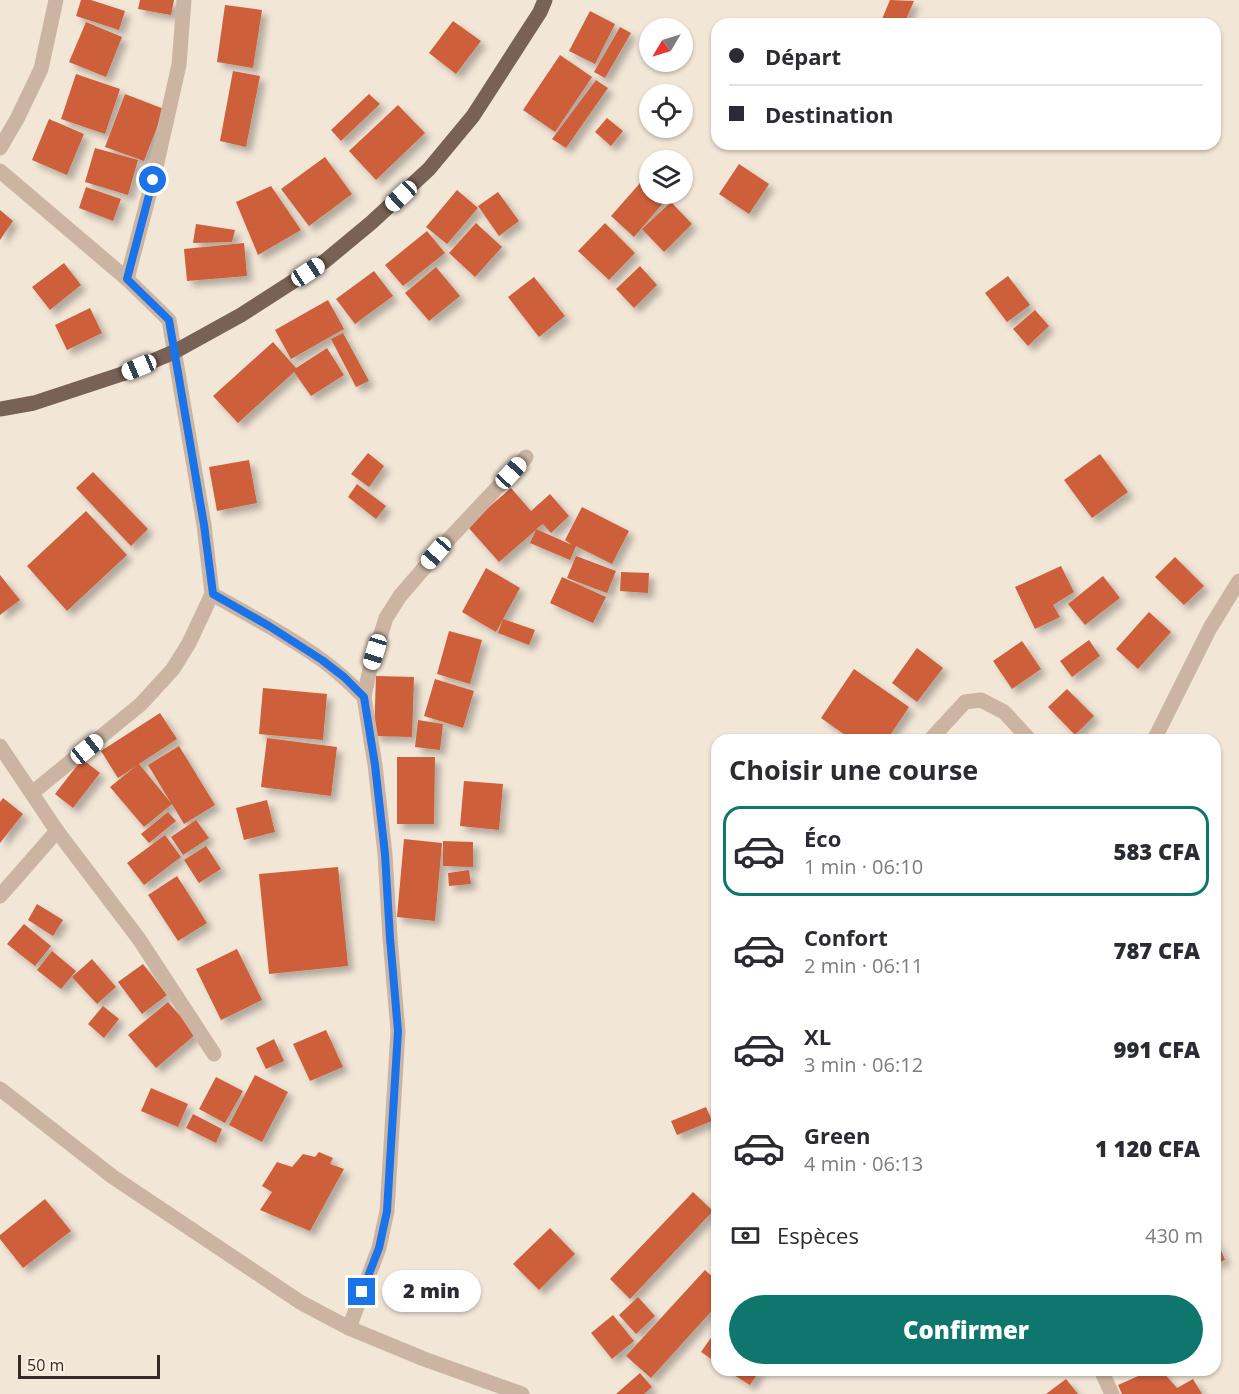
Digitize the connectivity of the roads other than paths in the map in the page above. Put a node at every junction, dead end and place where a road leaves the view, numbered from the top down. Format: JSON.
{"nodes":[{"id":1,"x":56,"y":0,"type":"edge"},
{"id":2,"x":184,"y":0,"type":"edge"},
{"id":3,"x":546,"y":0,"type":"edge"},
{"id":4,"x":0,"y":148,"type":"edge"},
{"id":5,"x":0,"y":171,"type":"edge"},
{"id":6,"x":127,"y":279,"type":"junction"},
{"id":7,"x":174,"y":352,"type":"junction"},
{"id":8,"x":0,"y":409,"type":"edge"},
{"id":9,"x":526,"y":457,"type":"dead end"},
{"id":10,"x":1239,"y":581,"type":"edge"},
{"id":11,"x":213,"y":594,"type":"junction"},
{"id":12,"x":364,"y":697,"type":"junction"},
{"id":13,"x":936,"y":734,"type":"edge"},
{"id":14,"x":1024,"y":734,"type":"edge"},
{"id":15,"x":1157,"y":734,"type":"edge"},
{"id":16,"x":0,"y":747,"type":"edge"},
{"id":17,"x":32,"y":793,"type":"junction"},
{"id":18,"x":57,"y":831,"type":"junction"},
{"id":19,"x":0,"y":896,"type":"edge"},
{"id":20,"x":214,"y":1054,"type":"dead end"},
{"id":21,"x":0,"y":1089,"type":"edge"},
{"id":22,"x":349,"y":1328,"type":"junction"},
{"id":23,"x":1104,"y":1376,"type":"edge"},
{"id":24,"x":522,"y":1394,"type":"edge"},
{"id":25,"x":1112,"y":1394,"type":"edge"}],
"edges":[{"from":1,"to":4,"type":"street"},
{"from":2,"to":6,"type":"street"},
{"from":3,"to":7,"type":"main road"},
{"from":5,"to":6,"type":"street"},
{"from":6,"to":7,"type":"street"},
{"from":7,"to":8,"type":"main road"},
{"from":7,"to":11,"type":"street"},
{"from":9,"to":12,"type":"street"},
{"from":10,"to":15,"type":"street"},
{"from":11,"to":12,"type":"street"},
{"from":11,"to":17,"type":"street"},
{"from":12,"to":22,"type":"street"},
{"from":13,"to":14,"type":"street"},
{"from":16,"to":17,"type":"street"},
{"from":17,"to":18,"type":"street"},
{"from":18,"to":19,"type":"street"},
{"from":18,"to":20,"type":"street"},
{"from":21,"to":22,"type":"street"},
{"from":22,"to":24,"type":"street"},
{"from":23,"to":25,"type":"street"}]}
